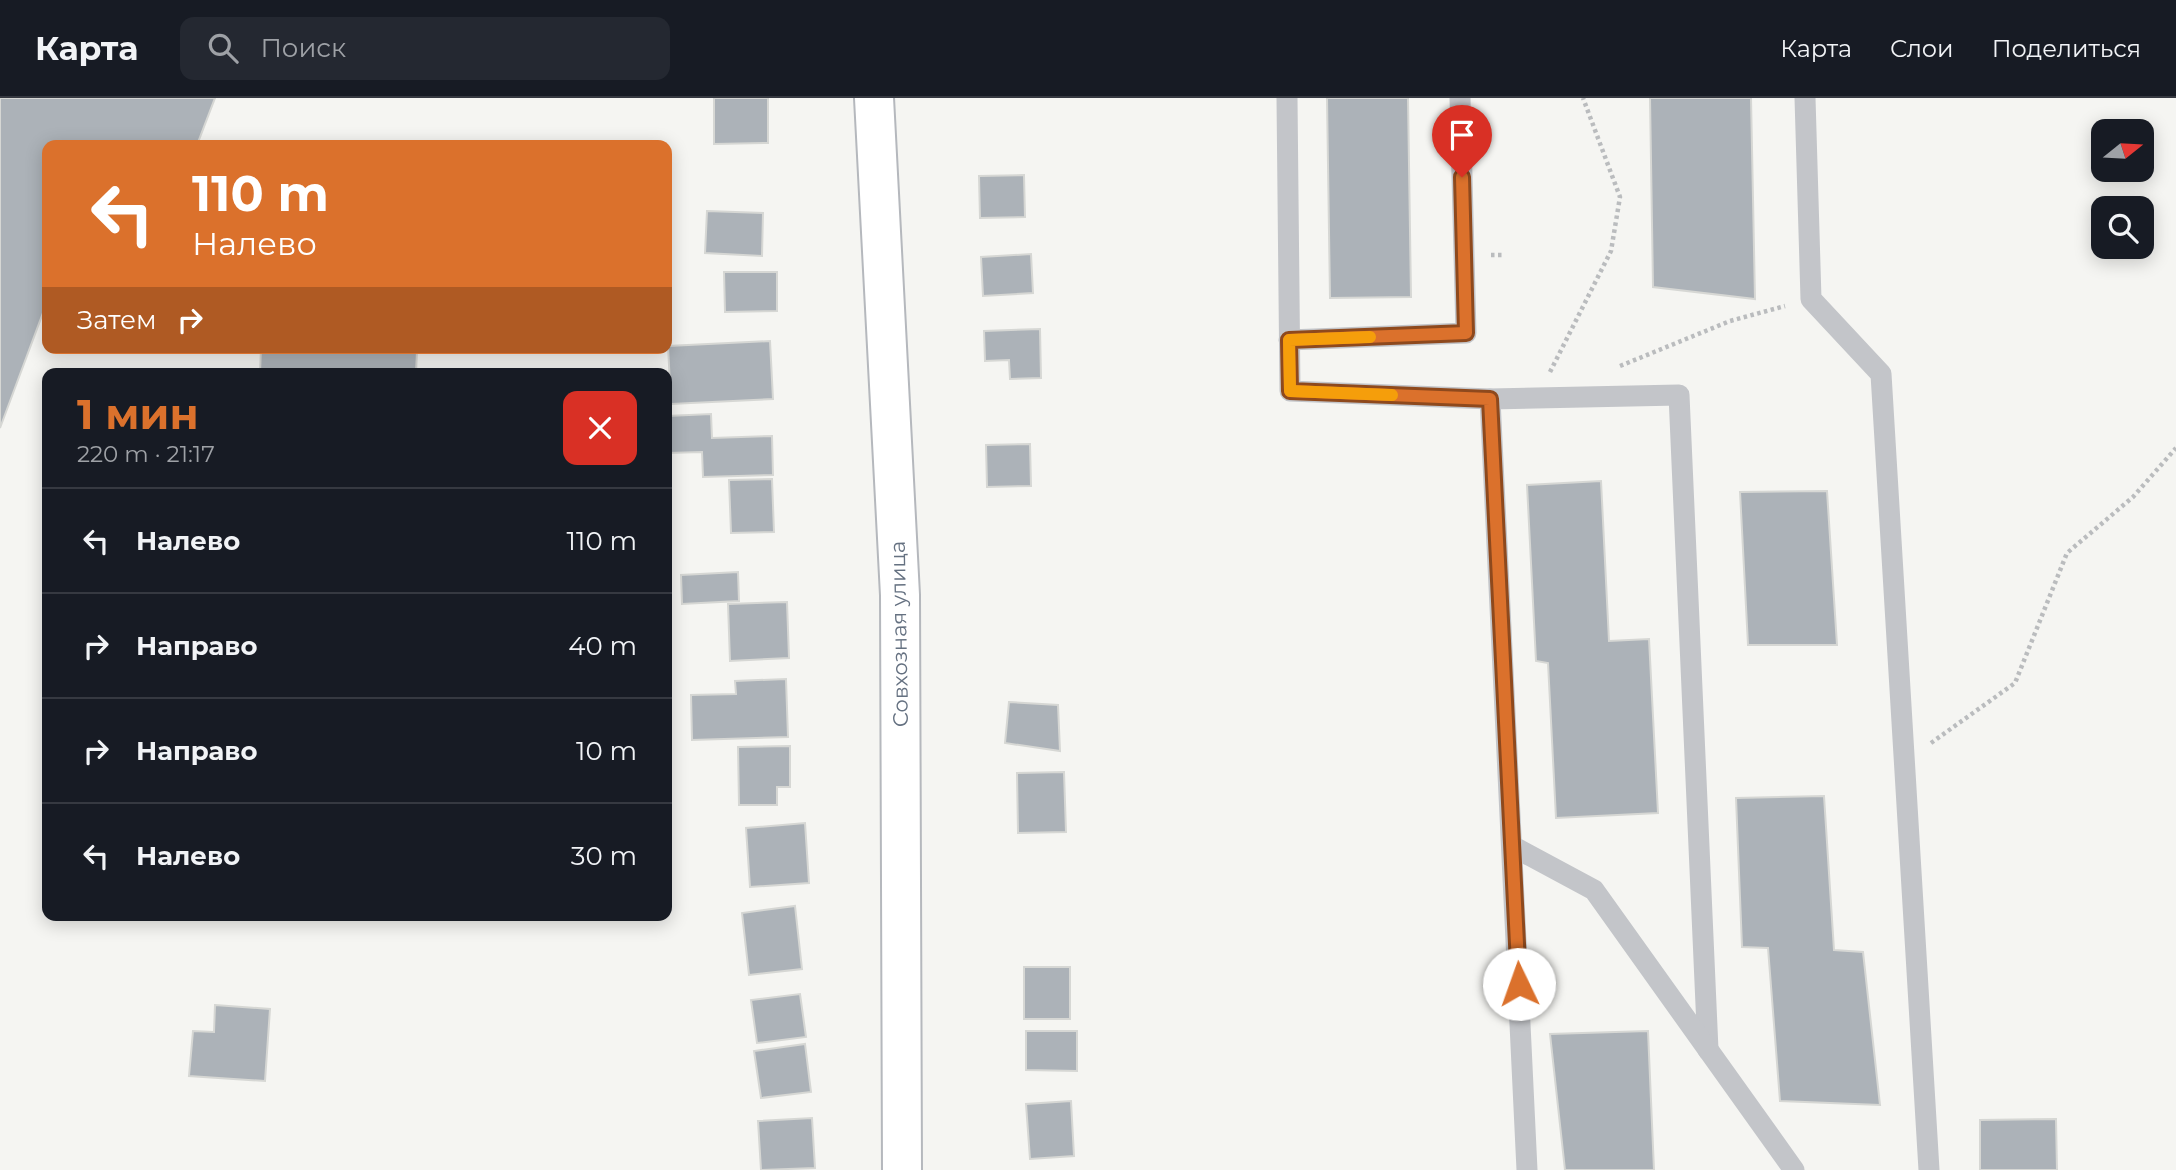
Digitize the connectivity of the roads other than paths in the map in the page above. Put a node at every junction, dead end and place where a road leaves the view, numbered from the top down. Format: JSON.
{"nodes":[{"id":1,"x":874,"y":98,"type":"edge"},
{"id":2,"x":1287,"y":98,"type":"edge"},
{"id":3,"x":1460,"y":98,"type":"edge"},
{"id":4,"x":1805,"y":98,"type":"edge"},
{"id":5,"x":1289,"y":340,"type":"junction"},
{"id":6,"x":1490,"y":399,"type":"junction"},
{"id":7,"x":1512,"y":846,"type":"junction"},
{"id":8,"x":1708,"y":1050,"type":"junction"},
{"id":9,"x":902,"y":1170,"type":"edge"},
{"id":10,"x":1527,"y":1170,"type":"edge"},
{"id":11,"x":1794,"y":1170,"type":"edge"},
{"id":12,"x":1929,"y":1170,"type":"edge"}],
"edges":[{"from":1,"to":9,"type":"street","name":"Совхозная улица"},
{"from":2,"to":5,"type":"lane"},
{"from":3,"to":5,"type":"lane"},
{"from":4,"to":12,"type":"lane"},
{"from":5,"to":6,"type":"lane"},
{"from":6,"to":7,"type":"lane"},
{"from":6,"to":8,"type":"lane"},
{"from":7,"to":8,"type":"lane"},
{"from":7,"to":10,"type":"lane"},
{"from":8,"to":11,"type":"lane"}]}
